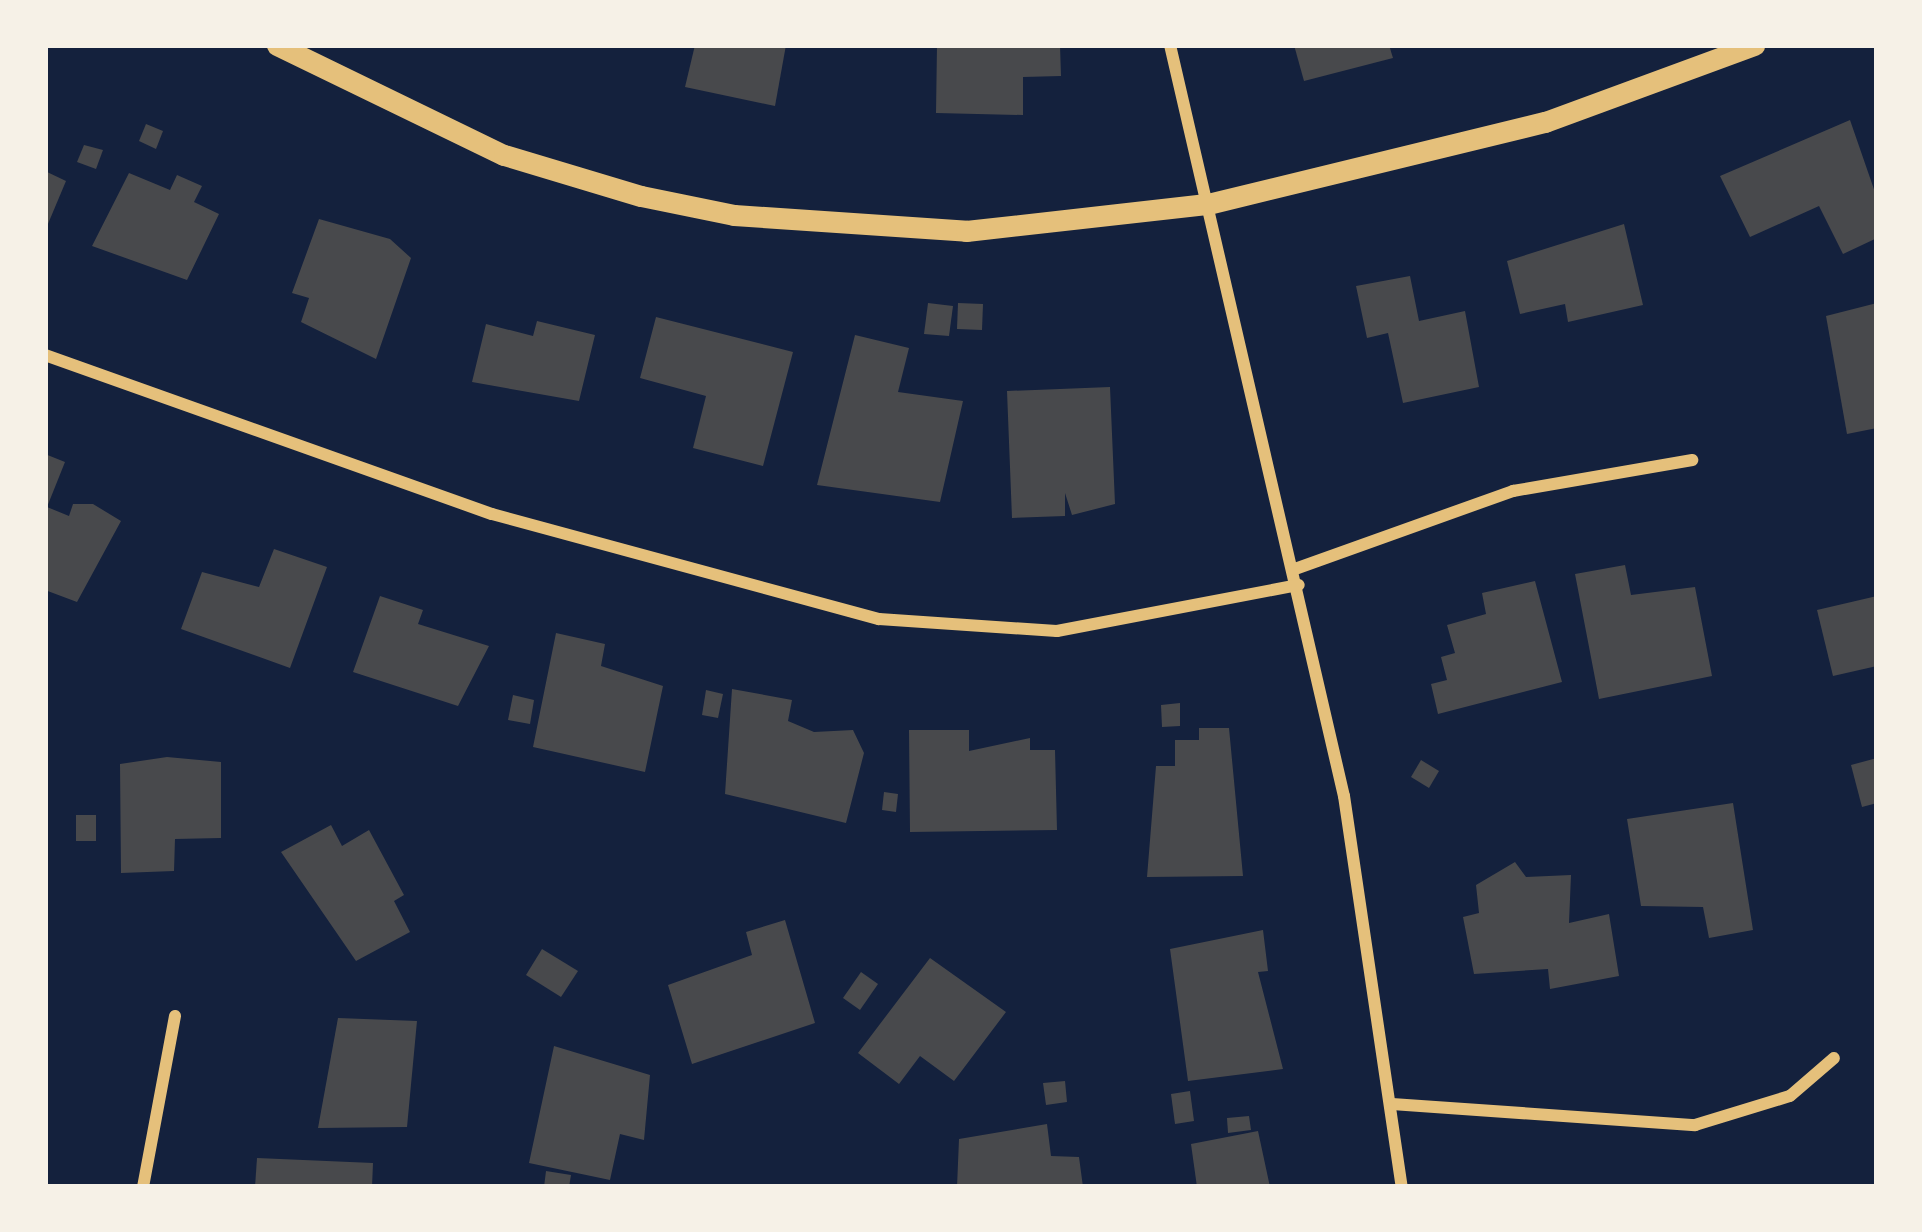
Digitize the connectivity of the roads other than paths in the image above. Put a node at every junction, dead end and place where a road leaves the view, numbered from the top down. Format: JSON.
{"nodes":[{"id":1,"x":277,"y":45,"type":"edge"},
{"id":2,"x":1170,"y":45,"type":"edge"},
{"id":3,"x":1754,"y":45,"type":"edge"},
{"id":4,"x":1208,"y":203,"type":"junction"},
{"id":5,"x":45,"y":355,"type":"edge"},
{"id":6,"x":1692,"y":460,"type":"dead end"},
{"id":7,"x":1295,"y":568,"type":"junction"},
{"id":8,"x":1299,"y":585,"type":"junction"},
{"id":9,"x":175,"y":1016,"type":"dead end"},
{"id":10,"x":1834,"y":1058,"type":"dead end"},
{"id":11,"x":1392,"y":1104,"type":"junction"},
{"id":12,"x":143,"y":1187,"type":"edge"},
{"id":13,"x":1402,"y":1187,"type":"edge"}],
"edges":[{"from":1,"to":4,"type":"street"},
{"from":2,"to":4,"type":"street"},
{"from":3,"to":4,"type":"street"},
{"from":4,"to":7,"type":"street"},
{"from":5,"to":8,"type":"street"},
{"from":6,"to":7,"type":"street"},
{"from":7,"to":8,"type":"street"},
{"from":8,"to":11,"type":"street"},
{"from":9,"to":12,"type":"street"},
{"from":10,"to":11,"type":"street"},
{"from":11,"to":13,"type":"street"}]}
